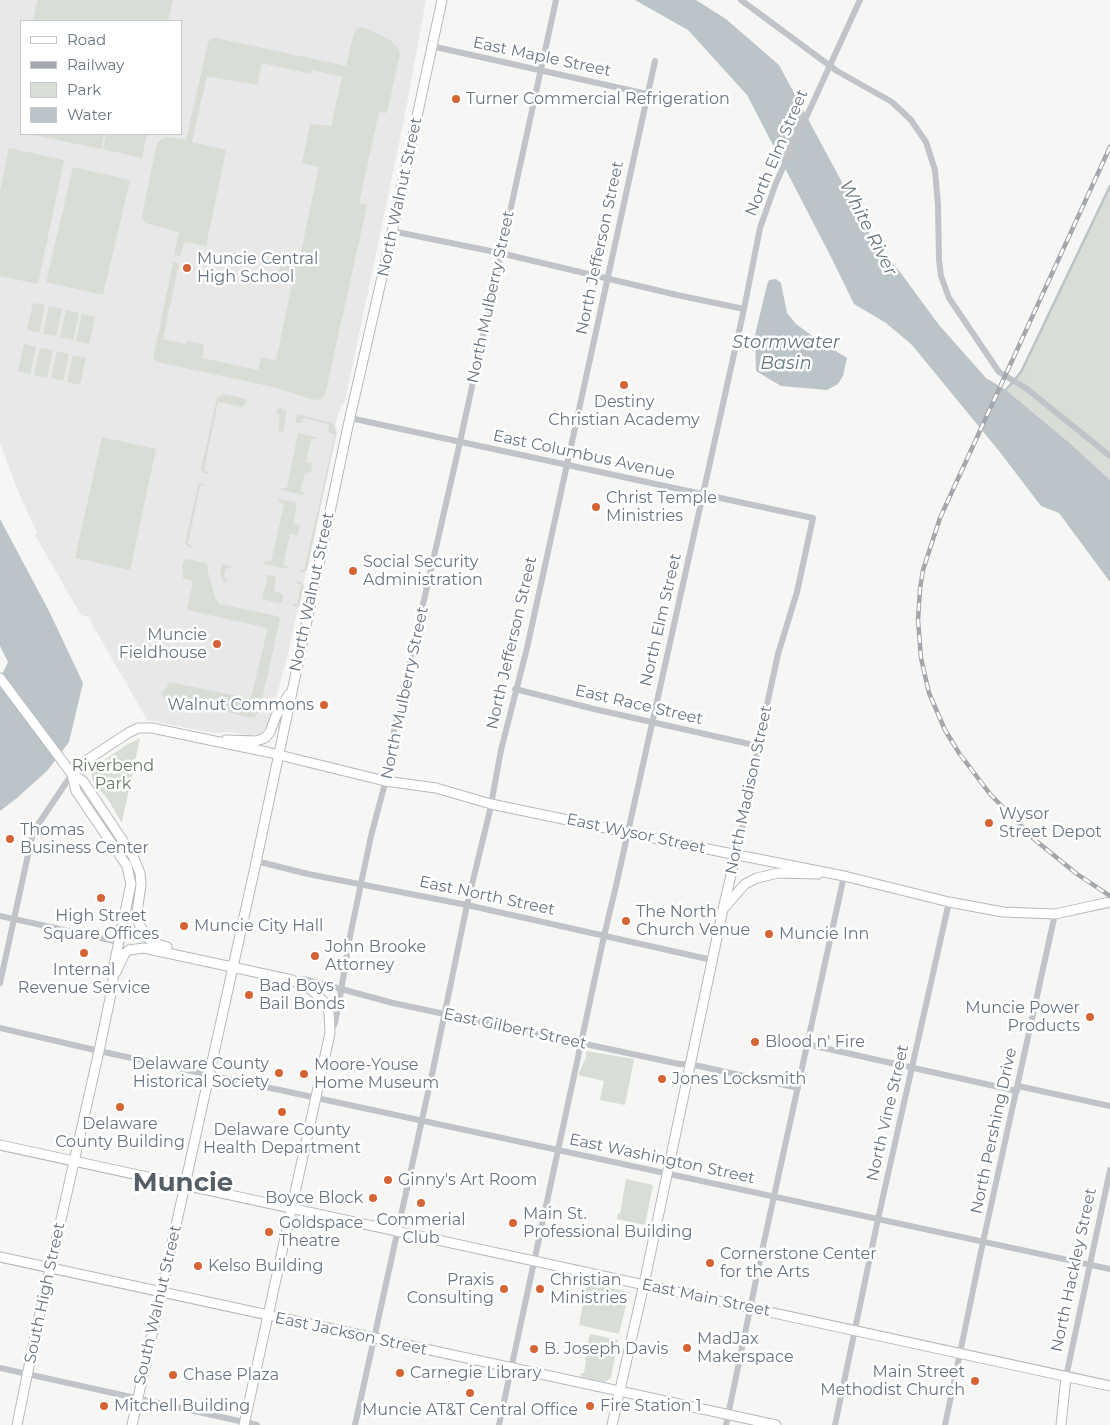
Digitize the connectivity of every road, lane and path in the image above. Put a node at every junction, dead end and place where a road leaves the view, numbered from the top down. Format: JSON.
{"nodes":[{"id":1,"x":442,"y":0,"type":"edge"},
{"id":2,"x":556,"y":0,"type":"edge"},
{"id":3,"x":740,"y":0,"type":"edge"},
{"id":4,"x":860,"y":0,"type":"edge"},
{"id":5,"x":432,"y":46,"type":"junction"},
{"id":6,"x":655,"y":61,"type":"dead end"},
{"id":7,"x":830,"y":65,"type":"junction"},
{"id":8,"x":541,"y":70,"type":"junction"},
{"id":9,"x":647,"y":94,"type":"junction"},
{"id":10,"x":392,"y":231,"type":"junction"},
{"id":11,"x":500,"y":253,"type":"junction"},
{"id":12,"x":608,"y":278,"type":"junction"},
{"id":13,"x":744,"y":309,"type":"junction"},
{"id":14,"x":350,"y":418,"type":"junction"},
{"id":15,"x":460,"y":441,"type":"junction"},
{"id":16,"x":1110,"y":456,"type":"edge"},
{"id":17,"x":567,"y":465,"type":"junction"},
{"id":18,"x":703,"y":494,"type":"junction"},
{"id":19,"x":813,"y":518,"type":"joint"},
{"id":20,"x":0,"y":678,"type":"edge"},
{"id":21,"x":292,"y":687,"type":"junction"},
{"id":22,"x":515,"y":689,"type":"junction"},
{"id":23,"x":652,"y":722,"type":"junction"},
{"id":24,"x":211,"y":740,"type":"junction"},
{"id":25,"x":758,"y":746,"type":"junction"},
{"id":26,"x":278,"y":755,"type":"junction"},
{"id":27,"x":72,"y":774,"type":"junction"},
{"id":28,"x":385,"y":781,"type":"junction"},
{"id":29,"x":491,"y":804,"type":"junction"},
{"id":30,"x":628,"y":832,"type":"junction"},
{"id":31,"x":736,"y":854,"type":"junction"},
{"id":32,"x":256,"y":861,"type":"junction"},
{"id":33,"x":828,"y":873,"type":"junction"},
{"id":34,"x":844,"y":876,"type":"junction"},
{"id":35,"x":362,"y":885,"type":"junction"},
{"id":36,"x":949,"y":902,"type":"junction"},
{"id":37,"x":1110,"y":902,"type":"edge"},
{"id":38,"x":467,"y":905,"type":"junction"},
{"id":39,"x":723,"y":909,"type":"junction"},
{"id":40,"x":1055,"y":914,"type":"junction"},
{"id":41,"x":0,"y":916,"type":"edge"},
{"id":42,"x":14,"y":919,"type":"junction"},
{"id":43,"x":604,"y":936,"type":"junction"},
{"id":44,"x":119,"y":942,"type":"junction"},
{"id":45,"x":190,"y":957,"type":"junction"},
{"id":46,"x":712,"y":960,"type":"junction"},
{"id":47,"x":232,"y":967,"type":"junction"},
{"id":48,"x":114,"y":974,"type":"junction"},
{"id":49,"x":292,"y":980,"type":"junction"},
{"id":50,"x":0,"y":983,"type":"edge"},
{"id":51,"x":341,"y":988,"type":"junction"},
{"id":52,"x":444,"y":1013,"type":"junction"},
{"id":53,"x":0,"y":1028,"type":"edge"},
{"id":54,"x":330,"y":1033,"type":"junction"},
{"id":55,"x":581,"y":1043,"type":"junction"},
{"id":56,"x":806,"y":1044,"type":"junction"},
{"id":57,"x":99,"y":1052,"type":"junction"},
{"id":58,"x":690,"y":1064,"type":"junction"},
{"id":59,"x":912,"y":1067,"type":"junction"},
{"id":60,"x":209,"y":1075,"type":"junction"},
{"id":61,"x":798,"y":1088,"type":"junction"},
{"id":62,"x":1017,"y":1089,"type":"junction"},
{"id":63,"x":316,"y":1098,"type":"junction"},
{"id":64,"x":1110,"y":1106,"type":"edge"},
{"id":65,"x":421,"y":1121,"type":"junction"},
{"id":66,"x":0,"y":1145,"type":"edge"},
{"id":67,"x":558,"y":1151,"type":"junction"},
{"id":68,"x":74,"y":1160,"type":"junction"},
{"id":69,"x":1110,"y":1170,"type":"edge"},
{"id":70,"x":667,"y":1174,"type":"junction"},
{"id":71,"x":185,"y":1185,"type":"junction"},
{"id":72,"x":774,"y":1197,"type":"junction"},
{"id":73,"x":292,"y":1209,"type":"junction"},
{"id":74,"x":878,"y":1219,"type":"junction"},
{"id":75,"x":398,"y":1232,"type":"junction"},
{"id":76,"x":983,"y":1242,"type":"junction"},
{"id":77,"x":0,"y":1257,"type":"edge"},
{"id":78,"x":534,"y":1261,"type":"junction"},
{"id":79,"x":1089,"y":1265,"type":"junction"},
{"id":80,"x":51,"y":1268,"type":"junction"},
{"id":81,"x":1110,"y":1269,"type":"edge"},
{"id":82,"x":644,"y":1284,"type":"junction"},
{"id":83,"x":161,"y":1293,"type":"junction"},
{"id":84,"x":750,"y":1307,"type":"junction"},
{"id":85,"x":268,"y":1316,"type":"junction"},
{"id":86,"x":855,"y":1331,"type":"junction"},
{"id":87,"x":374,"y":1339,"type":"junction"},
{"id":88,"x":960,"y":1353,"type":"junction"},
{"id":89,"x":0,"y":1368,"type":"edge"},
{"id":90,"x":511,"y":1368,"type":"junction"},
{"id":91,"x":28,"y":1374,"type":"junction"},
{"id":92,"x":1066,"y":1377,"type":"junction"},
{"id":93,"x":1110,"y":1386,"type":"edge"},
{"id":94,"x":620,"y":1392,"type":"junction"},
{"id":95,"x":137,"y":1399,"type":"junction"},
{"id":96,"x":728,"y":1415,"type":"junction"},
{"id":97,"x":244,"y":1424,"type":"edge"},
{"id":98,"x":17,"y":1425,"type":"edge"},
{"id":99,"x":132,"y":1425,"type":"edge"},
{"id":100,"x":257,"y":1425,"type":"edge"},
{"id":101,"x":355,"y":1425,"type":"edge"},
{"id":102,"x":499,"y":1425,"type":"edge"},
{"id":103,"x":612,"y":1425,"type":"edge"},
{"id":104,"x":726,"y":1425,"type":"edge"},
{"id":105,"x":776,"y":1425,"type":"edge"},
{"id":106,"x":835,"y":1425,"type":"edge"},
{"id":107,"x":945,"y":1425,"type":"edge"},
{"id":108,"x":1061,"y":1425,"type":"edge"}],
"edges":[{"from":1,"to":5,"type":"main road","name":"North Walnut Street"},
{"from":2,"to":8,"type":"street","name":"North Mulberry Street"},
{"from":3,"to":7,"type":"street"},
{"from":4,"to":7,"type":"street","name":"North Elm Street"},
{"from":5,"to":8,"type":"street","name":"East Maple Street"},
{"from":5,"to":10,"type":"main road","name":"North Walnut Street"},
{"from":6,"to":9,"type":"street","name":"North Jefferson Street"},
{"from":7,"to":13,"type":"street","name":"North Elm Street"},
{"from":7,"to":16,"type":"street"},
{"from":8,"to":9,"type":"street","name":"East Maple Street"},
{"from":8,"to":11,"type":"street","name":"North Mulberry Street"},
{"from":9,"to":12,"type":"street","name":"North Jefferson Street"},
{"from":10,"to":11,"type":"street"},
{"from":10,"to":14,"type":"main road","name":"North Walnut Street"},
{"from":11,"to":12,"type":"street"},
{"from":11,"to":15,"type":"street","name":"North Mulberry Street"},
{"from":12,"to":13,"type":"street"},
{"from":12,"to":17,"type":"street","name":"North Jefferson Street"},
{"from":13,"to":18,"type":"street","name":"North Elm Street"},
{"from":14,"to":15,"type":"street","name":"East Columbus Avenue"},
{"from":14,"to":21,"type":"main road","name":"North Walnut Street"},
{"from":15,"to":17,"type":"street","name":"East Columbus Avenue"},
{"from":15,"to":28,"type":"street","name":"North Mulberry Street"},
{"from":17,"to":18,"type":"street","name":"East Columbus Avenue"},
{"from":17,"to":22,"type":"street","name":"North Jefferson Street"},
{"from":18,"to":19,"type":"street","name":"East Columbus Avenue"},
{"from":18,"to":23,"type":"street","name":"North Elm Street"},
{"from":19,"to":25,"type":"street","name":"North Madison Street"},
{"from":20,"to":27,"type":"main road"},
{"from":21,"to":24,"type":"main road"},
{"from":21,"to":26,"type":"main road","name":"North Walnut Street"},
{"from":22,"to":23,"type":"street","name":"East Race Street"},
{"from":22,"to":29,"type":"street","name":"North Jefferson Street"},
{"from":23,"to":25,"type":"street","name":"East Race Street"},
{"from":23,"to":30,"type":"street","name":"North Elm Street"},
{"from":24,"to":26,"type":"main road","name":"East Wysor Street"},
{"from":24,"to":27,"type":"main road"},
{"from":25,"to":31,"type":"street","name":"North Madison Street"},
{"from":26,"to":28,"type":"main road","name":"East Wysor Street"},
{"from":26,"to":32,"type":"main road","name":"North Walnut Street"},
{"from":27,"to":42,"type":"street"},
{"from":27,"to":44,"type":"main road","name":"South High Street"},
{"from":27,"to":45,"type":"main road"},
{"from":28,"to":29,"type":"main road","name":"East Wysor Street"},
{"from":28,"to":35,"type":"street","name":"North Mulberry Street"},
{"from":29,"to":30,"type":"main road","name":"East Wysor Street"},
{"from":29,"to":38,"type":"street","name":"North Jefferson Street"},
{"from":30,"to":31,"type":"main road","name":"East Wysor Street"},
{"from":30,"to":43,"type":"street","name":"North Elm Street"},
{"from":31,"to":33,"type":"main road","name":"East Wysor Street"},
{"from":31,"to":39,"type":"main road","name":"North Madison Street"},
{"from":32,"to":35,"type":"street","name":"East North Street"},
{"from":32,"to":47,"type":"main road","name":"North Walnut Street"},
{"from":33,"to":34,"type":"main road","name":"East Wysor Street"},
{"from":33,"to":39,"type":"main road"},
{"from":34,"to":36,"type":"main road","name":"East Wysor Street"},
{"from":34,"to":56,"type":"street"},
{"from":35,"to":38,"type":"street","name":"East North Street"},
{"from":35,"to":51,"type":"street","name":"North Mulberry Street"},
{"from":36,"to":40,"type":"main road","name":"East Wysor Street"},
{"from":36,"to":59,"type":"street","name":"North Vine Street"},
{"from":37,"to":40,"type":"main road","name":"East Wysor Street"},
{"from":38,"to":43,"type":"street","name":"East North Street"},
{"from":38,"to":52,"type":"street","name":"North Jefferson Street"},
{"from":39,"to":46,"type":"main road","name":"North Madison Street"},
{"from":40,"to":62,"type":"street","name":"North Pershing Drive"},
{"from":41,"to":42,"type":"street"},
{"from":42,"to":44,"type":"street"},
{"from":42,"to":50,"type":"street"},
{"from":43,"to":46,"type":"street","name":"East North Street"},
{"from":43,"to":55,"type":"street","name":"North Elm Street"},
{"from":44,"to":48,"type":"main road","name":"South High Street"},
{"from":45,"to":47,"type":"main road","name":"East Gilbert Street"},
{"from":45,"to":48,"type":"main road"},
{"from":46,"to":58,"type":"main road","name":"North Madison Street"},
{"from":47,"to":49,"type":"main road","name":"East Gilbert Street"},
{"from":47,"to":60,"type":"main road","name":"North Walnut Street"},
{"from":48,"to":57,"type":"main road","name":"South High Street"},
{"from":49,"to":51,"type":"street","name":"East Gilbert Street"},
{"from":49,"to":54,"type":"main road"},
{"from":51,"to":52,"type":"street","name":"East Gilbert Street"},
{"from":51,"to":54,"type":"street","name":"North Mulberry Street"},
{"from":52,"to":55,"type":"street","name":"East Gilbert Street"},
{"from":52,"to":65,"type":"street","name":"North Jefferson Street"},
{"from":53,"to":57,"type":"street","name":"East Washington Street"},
{"from":54,"to":63,"type":"main road","name":"North Mulberry Street"},
{"from":55,"to":58,"type":"street","name":"East Gilbert Street"},
{"from":55,"to":67,"type":"street","name":"North Elm Street"},
{"from":56,"to":59,"type":"street"},
{"from":56,"to":61,"type":"street"},
{"from":57,"to":60,"type":"street","name":"East Washington Street"},
{"from":57,"to":68,"type":"main road","name":"South High Street"},
{"from":58,"to":61,"type":"street","name":"East Gilbert Street"},
{"from":58,"to":70,"type":"main road","name":"North Madison Street"},
{"from":59,"to":62,"type":"street"},
{"from":59,"to":74,"type":"street","name":"North Vine Street"},
{"from":60,"to":63,"type":"street","name":"East Washington Street"},
{"from":60,"to":71,"type":"main road","name":"North Walnut Street"},
{"from":61,"to":72,"type":"street"},
{"from":62,"to":64,"type":"street"},
{"from":62,"to":76,"type":"street","name":"North Pershing Drive"},
{"from":63,"to":65,"type":"street","name":"East Washington Street"},
{"from":63,"to":73,"type":"main road","name":"North Mulberry Street"},
{"from":65,"to":67,"type":"street","name":"East Washington Street"},
{"from":65,"to":75,"type":"street","name":"North Jefferson Street"},
{"from":66,"to":68,"type":"main road","name":"East Main Street"},
{"from":67,"to":70,"type":"street","name":"East Washington Street"},
{"from":67,"to":78,"type":"street","name":"North Elm Street"},
{"from":68,"to":71,"type":"main road","name":"East Main Street"},
{"from":68,"to":80,"type":"main road","name":"South High Street"},
{"from":69,"to":79,"type":"street","name":"North Hackley Street"},
{"from":70,"to":72,"type":"street","name":"East Washington Street"},
{"from":70,"to":82,"type":"main road","name":"North Madison Street"},
{"from":71,"to":73,"type":"main road","name":"East Main Street"},
{"from":71,"to":83,"type":"main road","name":"South Walnut Street"},
{"from":72,"to":74,"type":"street","name":"East Washington Street"},
{"from":72,"to":84,"type":"street"},
{"from":73,"to":75,"type":"main road","name":"East Main Street"},
{"from":73,"to":85,"type":"main road","name":"North Mulberry Street"},
{"from":74,"to":76,"type":"street","name":"East Washington Street"},
{"from":74,"to":86,"type":"street","name":"North Vine Street"},
{"from":75,"to":78,"type":"main road","name":"East Main Street"},
{"from":75,"to":87,"type":"street","name":"North Jefferson Street"},
{"from":76,"to":79,"type":"street","name":"East Washington Street"},
{"from":76,"to":88,"type":"street","name":"North Pershing Drive"},
{"from":77,"to":80,"type":"main road","name":"East Jackson Street"},
{"from":78,"to":82,"type":"main road","name":"East Main Street"},
{"from":78,"to":90,"type":"street","name":"North Elm Street"},
{"from":79,"to":81,"type":"street","name":"East Washington Street"},
{"from":79,"to":92,"type":"street","name":"North Hackley Street"},
{"from":80,"to":83,"type":"main road","name":"East Jackson Street"},
{"from":80,"to":91,"type":"main road","name":"South High Street"},
{"from":82,"to":84,"type":"main road","name":"East Main Street"},
{"from":82,"to":94,"type":"main road","name":"North Madison Street"},
{"from":83,"to":85,"type":"main road","name":"East Jackson Street"},
{"from":83,"to":95,"type":"main road","name":"South Walnut Street"},
{"from":84,"to":86,"type":"main road","name":"East Main Street"},
{"from":84,"to":96,"type":"street"},
{"from":85,"to":87,"type":"main road","name":"East Jackson Street"},
{"from":85,"to":97,"type":"main road","name":"North Mulberry Street"},
{"from":86,"to":88,"type":"main road","name":"East Main Street"},
{"from":86,"to":106,"type":"street","name":"North Vine Street"},
{"from":87,"to":90,"type":"main road","name":"East Jackson Street"},
{"from":87,"to":101,"type":"street","name":"North Jefferson Street"},
{"from":88,"to":92,"type":"main road","name":"East Main Street"},
{"from":88,"to":107,"type":"street","name":"North Pershing Drive"},
{"from":89,"to":91,"type":"street"},
{"from":90,"to":94,"type":"main road","name":"East Jackson Street"},
{"from":90,"to":102,"type":"street","name":"North Elm Street"},
{"from":91,"to":95,"type":"street"},
{"from":91,"to":98,"type":"main road","name":"South High Street"},
{"from":92,"to":93,"type":"main road","name":"East Main Street"},
{"from":92,"to":108,"type":"main road"},
{"from":94,"to":96,"type":"main road","name":"East Jackson Street"},
{"from":94,"to":103,"type":"main road","name":"North Madison Street"},
{"from":95,"to":97,"type":"street"},
{"from":95,"to":99,"type":"main road","name":"South Walnut Street"},
{"from":96,"to":104,"type":"street"},
{"from":96,"to":105,"type":"main road","name":"East Jackson Street"},
{"from":97,"to":100,"type":"street"}]}
